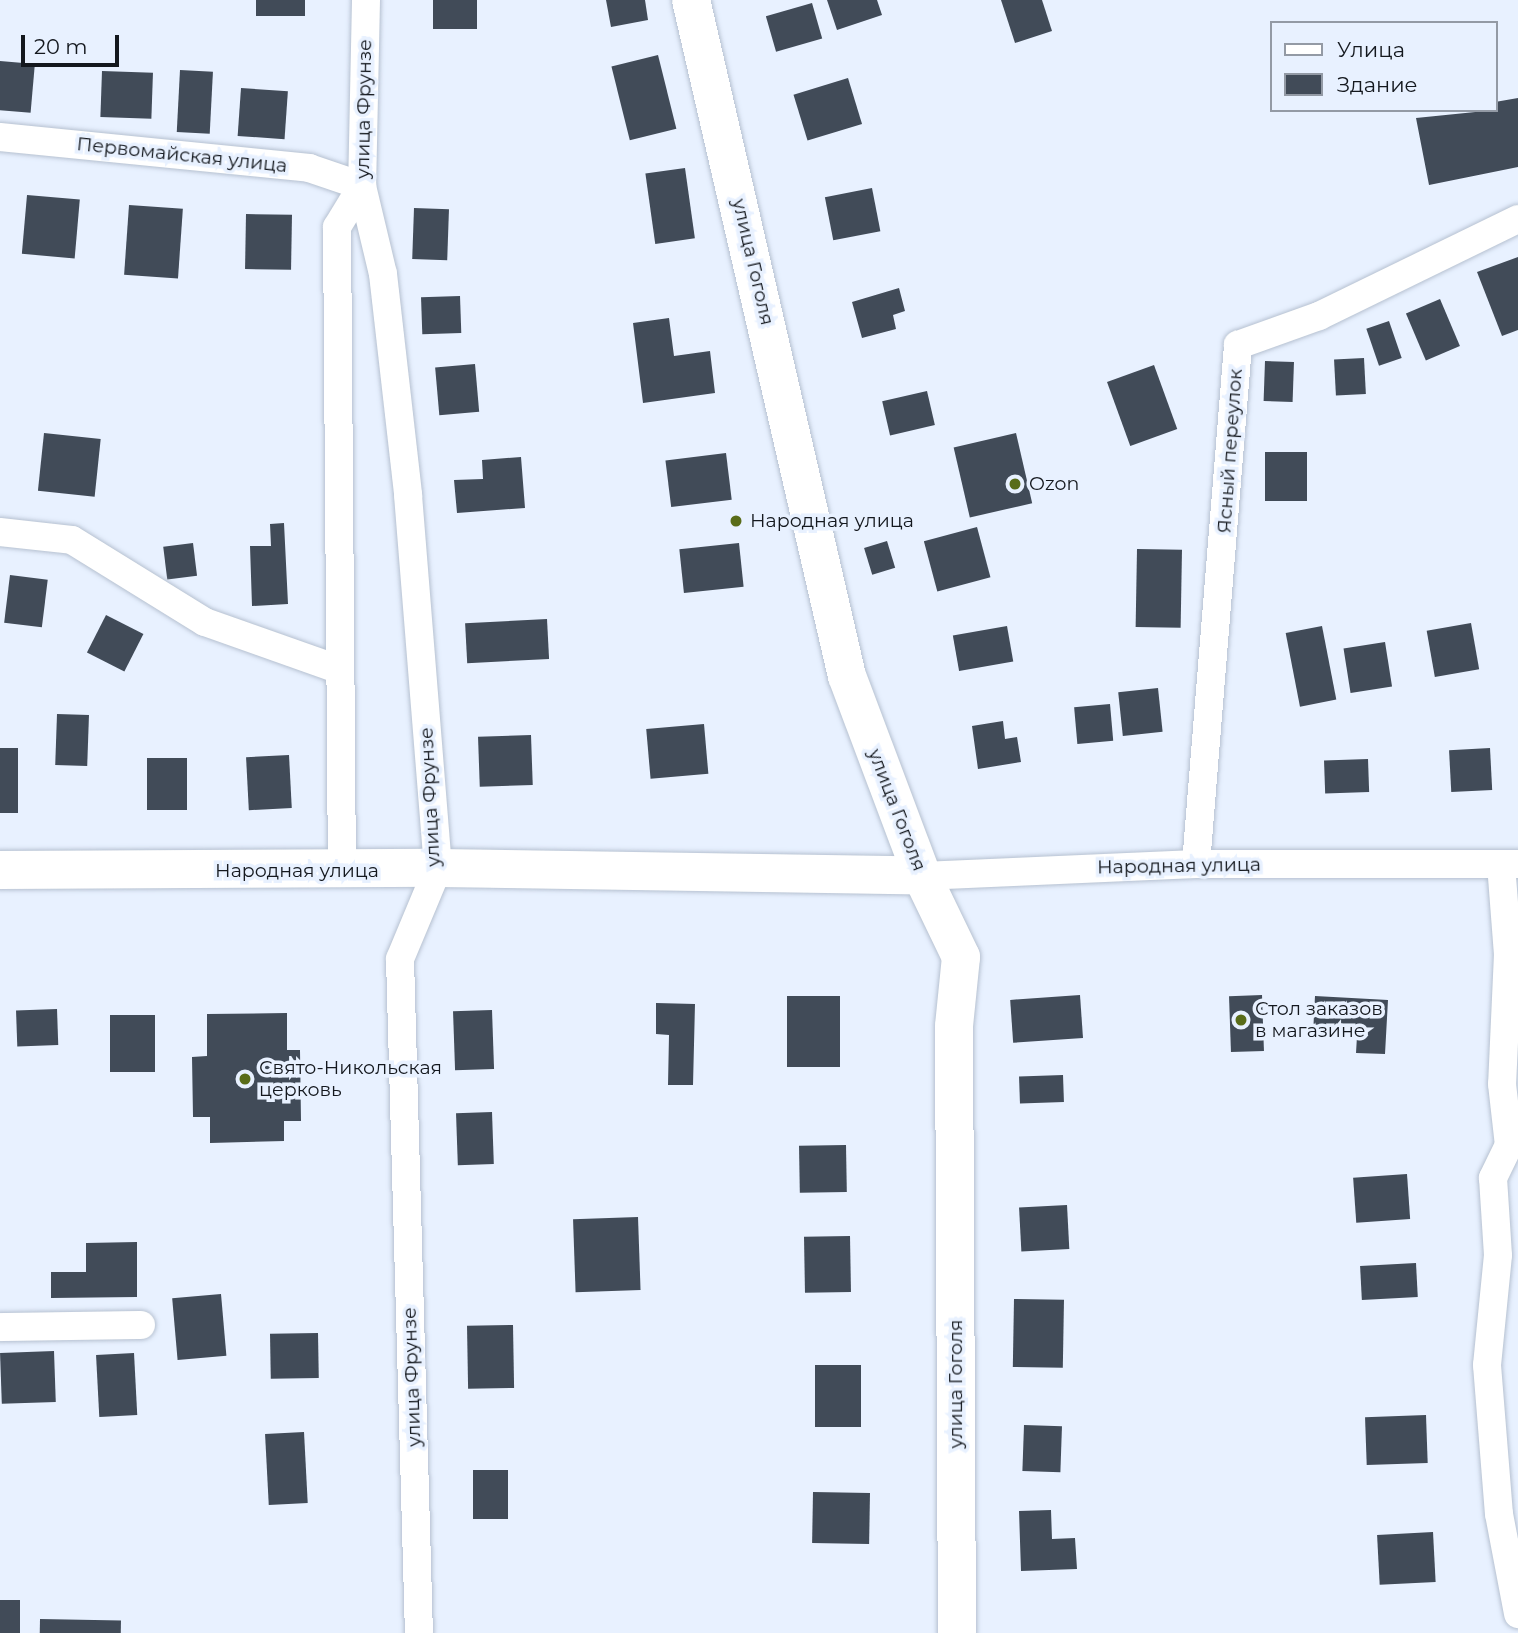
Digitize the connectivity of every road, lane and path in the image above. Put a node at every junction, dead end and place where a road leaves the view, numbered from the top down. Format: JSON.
{"nodes":[{"id":1,"x":366,"y":0,"type":"edge"},
{"id":2,"x":691,"y":0,"type":"edge"},
{"id":3,"x":0,"y":137,"type":"edge"},
{"id":4,"x":362,"y":186,"type":"junction"},
{"id":5,"x":1518,"y":219,"type":"edge"},
{"id":6,"x":0,"y":532,"type":"edge"},
{"id":7,"x":338,"y":669,"type":"junction"},
{"id":8,"x":1196,"y":864,"type":"junction"},
{"id":9,"x":1510,"y":864,"type":"edge"},
{"id":10,"x":438,"y":868,"type":"junction"},
{"id":11,"x":0,"y":870,"type":"edge"},
{"id":12,"x":342,"y":872,"type":"junction"},
{"id":13,"x":922,"y":876,"type":"junction"},
{"id":14,"x":141,"y":1325,"type":"dead end"},
{"id":15,"x":0,"y":1327,"type":"edge"},
{"id":16,"x":1518,"y":1614,"type":"edge"},
{"id":17,"x":419,"y":1633,"type":"edge"},
{"id":18,"x":957,"y":1633,"type":"edge"}],
"edges":[{"from":1,"to":4,"type":"street","name":"улица Фрунзе"},
{"from":2,"to":13,"type":"main road","name":"улица Гоголя"},
{"from":3,"to":4,"type":"street","name":"Первомайская улица"},
{"from":4,"to":7,"type":"street"},
{"from":4,"to":10,"type":"street","name":"улица Фрунзе"},
{"from":5,"to":8,"type":"street","name":"Ясный переулок"},
{"from":6,"to":7,"type":"street"},
{"from":7,"to":12,"type":"street"},
{"from":8,"to":9,"type":"street","name":"Народная улица"},
{"from":8,"to":13,"type":"street","name":"Народная улица"},
{"from":9,"to":16,"type":"street"},
{"from":10,"to":12,"type":"main road","name":"Народная улица"},
{"from":10,"to":13,"type":"main road","name":"Народная улица"},
{"from":10,"to":17,"type":"street","name":"улица Фрунзе"},
{"from":11,"to":12,"type":"main road","name":"Народная улица"},
{"from":13,"to":18,"type":"main road","name":"улица Гоголя"},
{"from":14,"to":15,"type":"street"}]}
